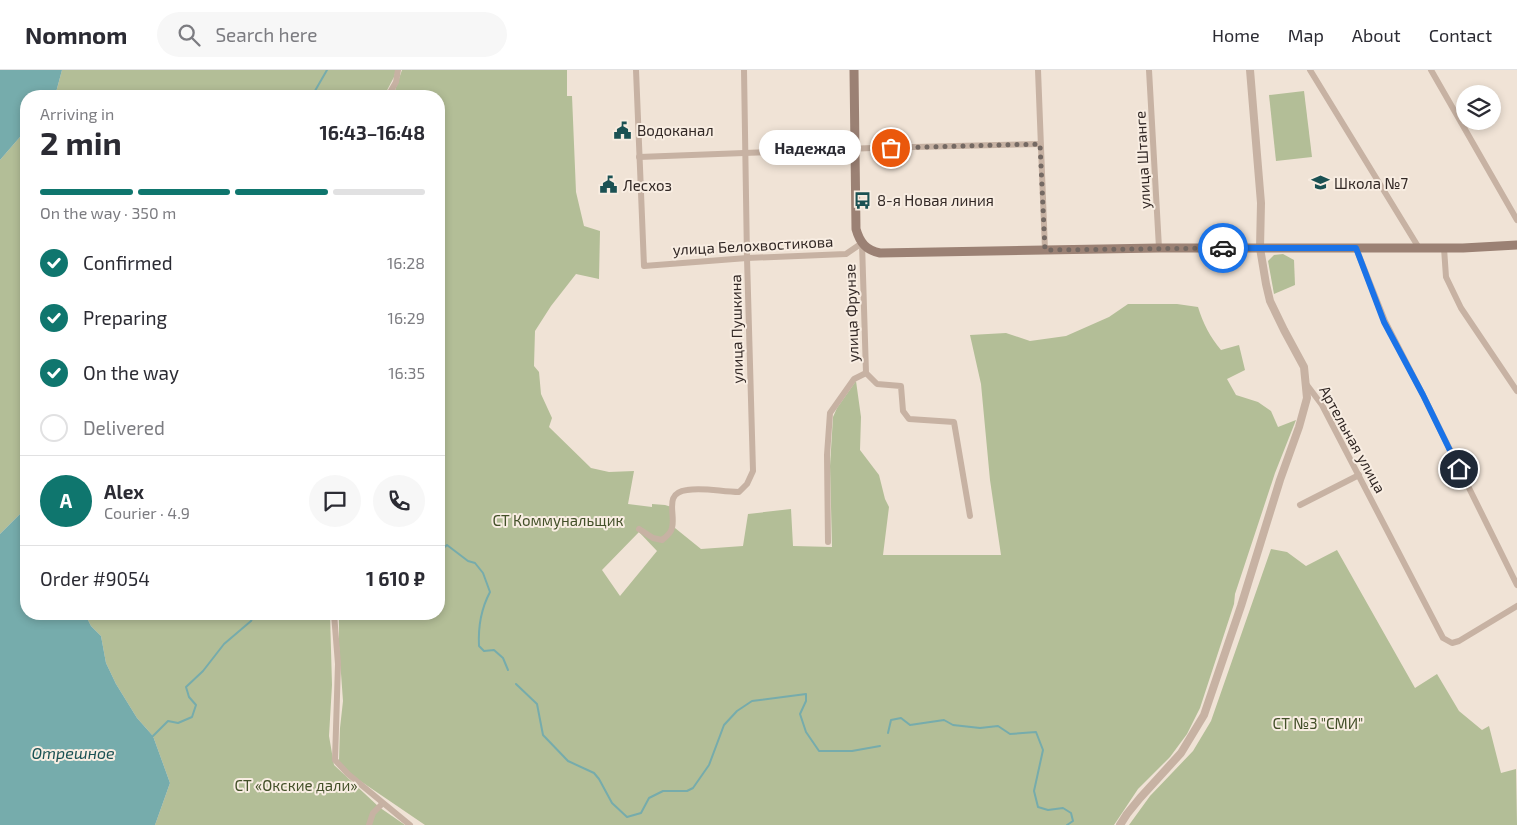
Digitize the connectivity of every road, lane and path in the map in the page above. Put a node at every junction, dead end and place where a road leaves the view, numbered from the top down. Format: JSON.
{"nodes":[{"id":1,"x":398,"y":70,"type":"edge"},
{"id":2,"x":636,"y":70,"type":"edge"},
{"id":3,"x":744,"y":70,"type":"edge"},
{"id":4,"x":854,"y":70,"type":"edge"},
{"id":5,"x":1038,"y":70,"type":"edge"},
{"id":6,"x":1149,"y":70,"type":"edge"},
{"id":7,"x":1250,"y":70,"type":"edge"},
{"id":8,"x":1311,"y":70,"type":"edge"},
{"id":9,"x":1431,"y":70,"type":"edge"},
{"id":10,"x":391,"y":90,"type":"edge"},
{"id":11,"x":1040,"y":144,"type":"junction"},
{"id":12,"x":856,"y":149,"type":"junction"},
{"id":13,"x":745,"y":152,"type":"junction"},
{"id":14,"x":639,"y":157,"type":"junction"},
{"id":15,"x":1517,"y":220,"type":"edge"},
{"id":16,"x":862,"y":243,"type":"junction"},
{"id":17,"x":1517,"y":245,"type":"edge"},
{"id":18,"x":1159,"y":248,"type":"junction"},
{"id":19,"x":1260,"y":248,"type":"junction"},
{"id":20,"x":1356,"y":248,"type":"junction"},
{"id":21,"x":1419,"y":248,"type":"junction"},
{"id":22,"x":1444,"y":248,"type":"junction"},
{"id":23,"x":1045,"y":250,"type":"junction"},
{"id":24,"x":747,"y":258,"type":"junction"},
{"id":25,"x":866,"y":373,"type":"junction"},
{"id":26,"x":1306,"y":385,"type":"junction"},
{"id":27,"x":1517,"y":391,"type":"edge"},
{"id":28,"x":1359,"y":475,"type":"junction"},
{"id":29,"x":1300,"y":505,"type":"dead end"},
{"id":30,"x":970,"y":516,"type":"dead end"},
{"id":31,"x":639,"y":529,"type":"dead end"},
{"id":32,"x":828,"y":542,"type":"dead end"},
{"id":33,"x":1517,"y":585,"type":"edge"},
{"id":34,"x":1517,"y":606,"type":"edge"},
{"id":35,"x":334,"y":620,"type":"edge"},
{"id":36,"x":382,"y":804,"type":"junction"},
{"id":37,"x":369,"y":825,"type":"edge"},
{"id":38,"x":410,"y":825,"type":"edge"},
{"id":39,"x":1120,"y":825,"type":"edge"}],
"edges":[{"from":1,"to":10,"type":"street"},
{"from":2,"to":14,"type":"street"},
{"from":3,"to":13,"type":"street","name":"улица Пушкина"},
{"from":4,"to":12,"type":"main road","name":"улица Фрунзе"},
{"from":5,"to":11,"type":"street"},
{"from":6,"to":18,"type":"street","name":"улица Штанге"},
{"from":7,"to":19,"type":"street","name":"Артельная улица"},
{"from":8,"to":21,"type":"street"},
{"from":9,"to":15,"type":"street"},
{"from":11,"to":12,"type":"street"},
{"from":11,"to":23,"type":"street"},
{"from":12,"to":13,"type":"street"},
{"from":12,"to":16,"type":"main road","name":"улица Фрунзе"},
{"from":13,"to":14,"type":"street"},
{"from":13,"to":24,"type":"street","name":"улица Пушкина"},
{"from":14,"to":24,"type":"street","name":"улица Белохвостикова"},
{"from":16,"to":23,"type":"main road"},
{"from":16,"to":24,"type":"street","name":"улица Белохвостикова"},
{"from":16,"to":25,"type":"street","name":"улица Фрунзе"},
{"from":17,"to":22,"type":"main road"},
{"from":18,"to":19,"type":"main road"},
{"from":18,"to":23,"type":"main road"},
{"from":19,"to":20,"type":"main road"},
{"from":19,"to":26,"type":"street","name":"Артельная улица"},
{"from":20,"to":21,"type":"main road"},
{"from":20,"to":33,"type":"street"},
{"from":21,"to":22,"type":"main road"},
{"from":22,"to":27,"type":"street"},
{"from":24,"to":31,"type":"street","name":"улица Пушкина"},
{"from":25,"to":30,"type":"street","name":"улица Фрунзе"},
{"from":25,"to":32,"type":"street"},
{"from":26,"to":28,"type":"street","name":"Артельная улица"},
{"from":26,"to":39,"type":"street"},
{"from":28,"to":29,"type":"street"},
{"from":28,"to":34,"type":"street","name":"Артельная улица"},
{"from":35,"to":36,"type":"street"},
{"from":36,"to":37,"type":"street"},
{"from":36,"to":38,"type":"street"}]}
